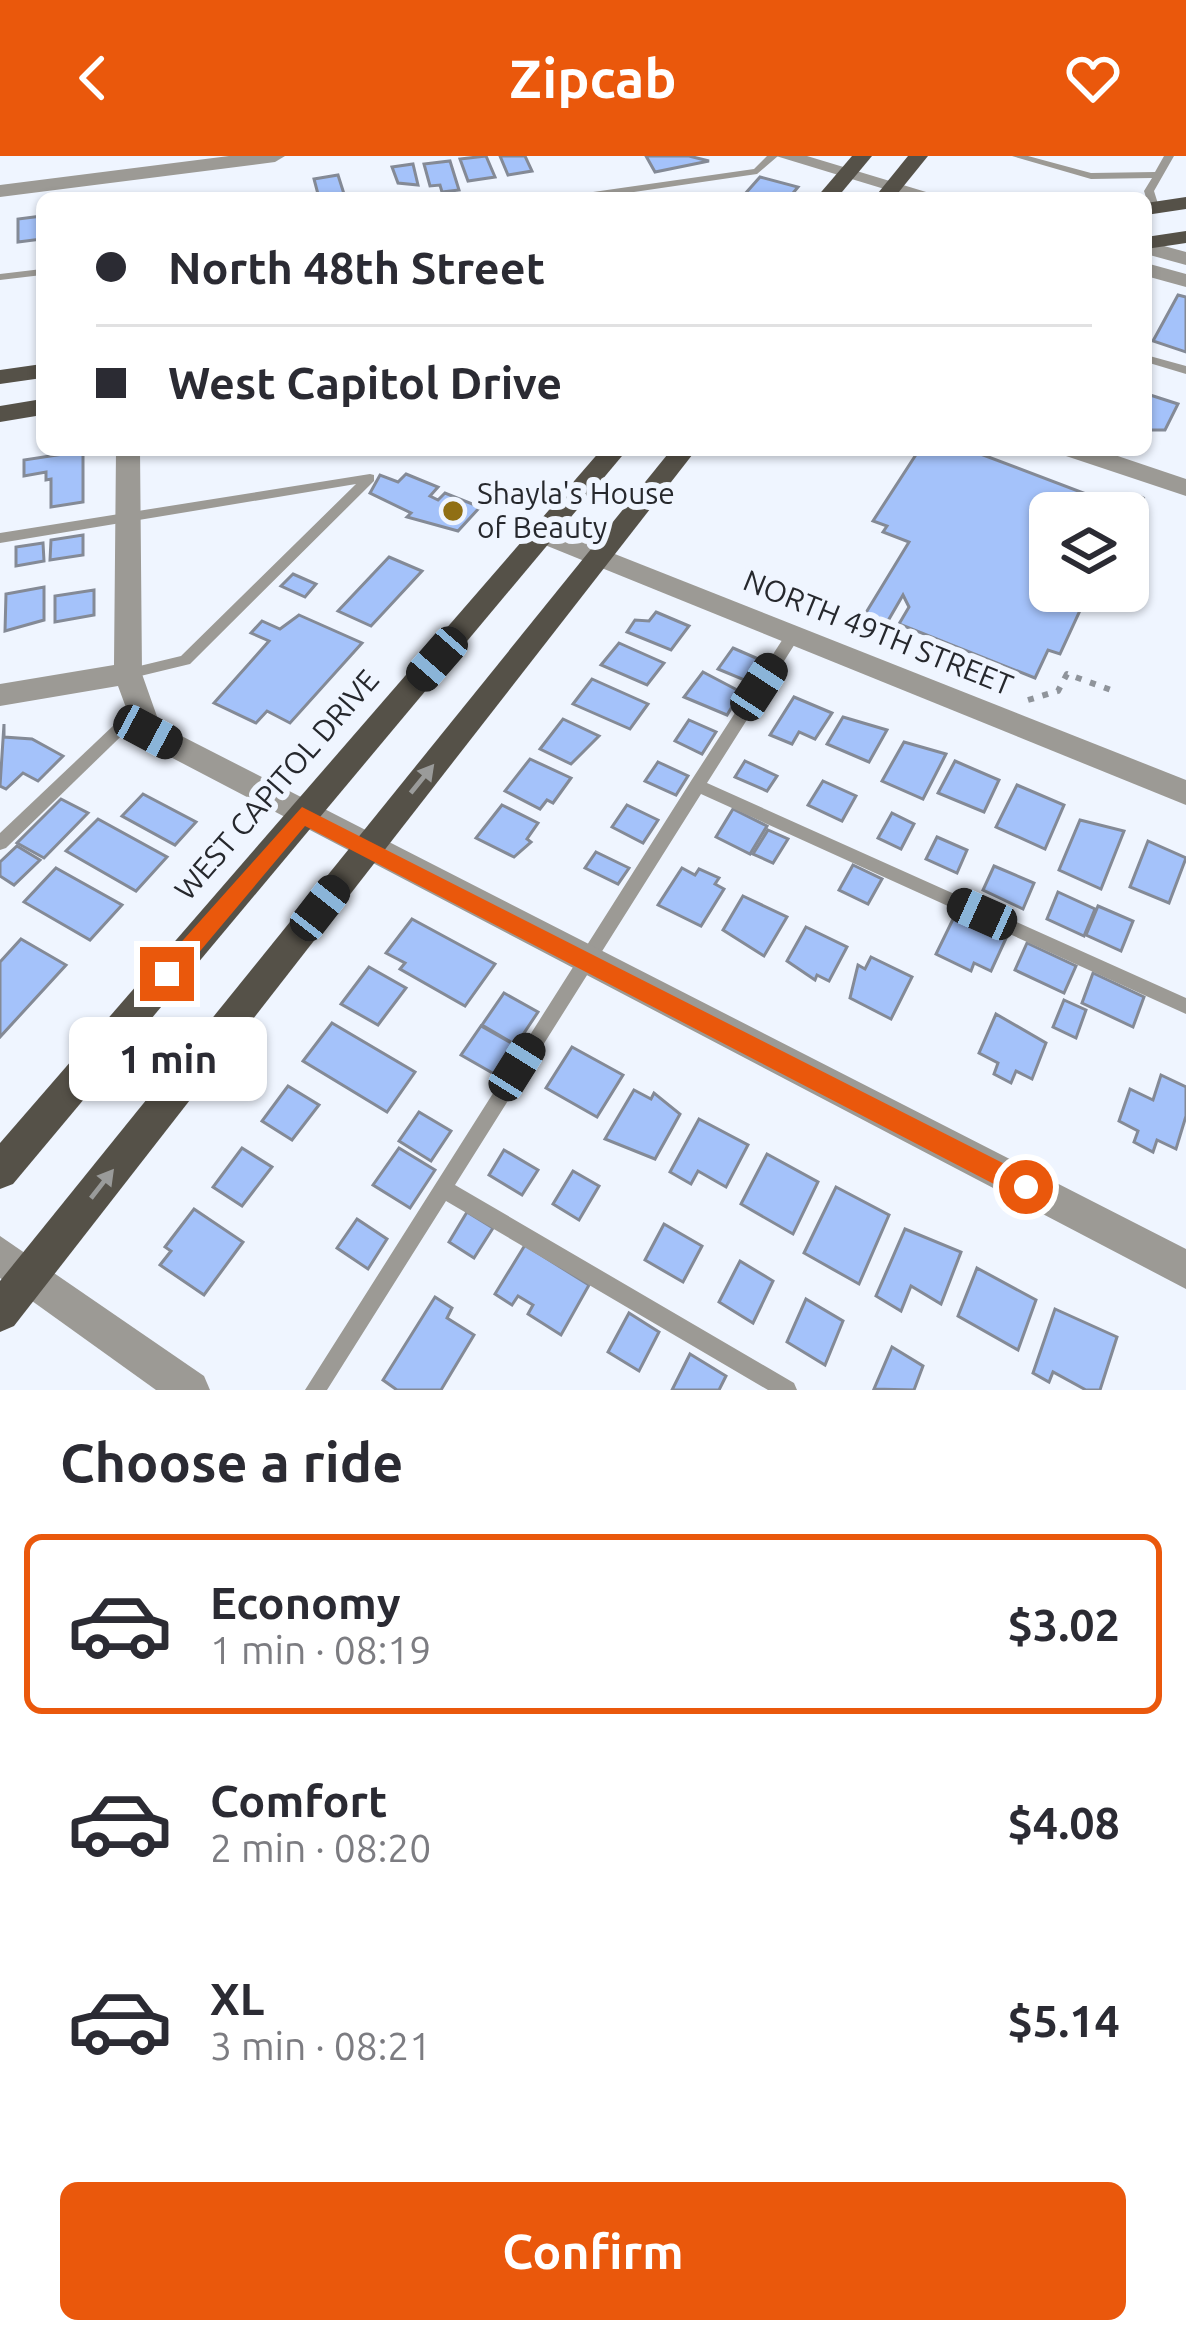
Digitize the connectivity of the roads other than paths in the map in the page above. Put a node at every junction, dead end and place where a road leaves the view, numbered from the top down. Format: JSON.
{"nodes":[{"id":1,"x":275,"y":156,"type":"edge"},
{"id":2,"x":773,"y":156,"type":"edge"},
{"id":3,"x":786,"y":156,"type":"edge"},
{"id":4,"x":862,"y":156,"type":"edge"},
{"id":5,"x":918,"y":156,"type":"edge"},
{"id":6,"x":1017,"y":156,"type":"edge"},
{"id":7,"x":1167,"y":159,"type":"edge"},
{"id":8,"x":847,"y":173,"type":"junction"},
{"id":9,"x":1156,"y":175,"type":"junction"},
{"id":10,"x":116,"y":177,"type":"edge"},
{"id":11,"x":0,"y":191,"type":"edge"},
{"id":12,"x":614,"y":192,"type":"edge"},
{"id":13,"x":831,"y":192,"type":"edge"},
{"id":14,"x":888,"y":192,"type":"edge"},
{"id":15,"x":1148,"y":192,"type":"edge"},
{"id":16,"x":1186,"y":203,"type":"edge"},
{"id":17,"x":1152,"y":208,"type":"edge"},
{"id":18,"x":1186,"y":237,"type":"edge"},
{"id":19,"x":1152,"y":244,"type":"edge"},
{"id":20,"x":1152,"y":247,"type":"edge"},
{"id":21,"x":1186,"y":260,"type":"edge"},
{"id":22,"x":1152,"y":271,"type":"edge"},
{"id":23,"x":36,"y":273,"type":"edge"},
{"id":24,"x":0,"y":278,"type":"edge"},
{"id":25,"x":1186,"y":281,"type":"edge"},
{"id":26,"x":1152,"y":360,"type":"edge"},
{"id":27,"x":1186,"y":370,"type":"edge"},
{"id":28,"x":36,"y":371,"type":"edge"},
{"id":29,"x":0,"y":377,"type":"edge"},
{"id":30,"x":36,"y":408,"type":"edge"},
{"id":31,"x":0,"y":414,"type":"edge"},
{"id":32,"x":128,"y":456,"type":"edge"},
{"id":33,"x":610,"y":456,"type":"edge"},
{"id":34,"x":679,"y":456,"type":"edge"},
{"id":35,"x":1093,"y":456,"type":"edge"},
{"id":36,"x":1186,"y":488,"type":"edge"},
{"id":37,"x":127,"y":517,"type":"junction"},
{"id":38,"x":544,"y":535,"type":"junction"},
{"id":39,"x":0,"y":538,"type":"edge"},
{"id":40,"x":601,"y":557,"type":"junction"},
{"id":41,"x":793,"y":634,"type":"junction"},
{"id":42,"x":128,"y":674,"type":"junction"},
{"id":43,"x":0,"y":695,"type":"edge"},
{"id":44,"x":139,"y":710,"type":"junction"},
{"id":45,"x":696,"y":784,"type":"junction"},
{"id":46,"x":1186,"y":794,"type":"edge"},
{"id":47,"x":302,"y":815,"type":"junction"},
{"id":48,"x":0,"y":844,"type":"edge"},
{"id":49,"x":368,"y":847,"type":"junction"},
{"id":50,"x":585,"y":958,"type":"junction"},
{"id":51,"x":1186,"y":1006,"type":"edge"},
{"id":52,"x":0,"y":1172,"type":"edge"},
{"id":53,"x":442,"y":1188,"type":"junction"},
{"id":54,"x":15,"y":1265,"type":"edge"},
{"id":55,"x":1186,"y":1270,"type":"edge"},
{"id":56,"x":0,"y":1312,"type":"edge"},
{"id":57,"x":190,"y":1390,"type":"edge"},
{"id":58,"x":316,"y":1390,"type":"edge"},
{"id":59,"x":787,"y":1390,"type":"edge"}],
"edges":[{"from":1,"to":10,"type":"street"},
{"from":2,"to":12,"type":"lane"},
{"from":3,"to":8,"type":"street"},
{"from":4,"to":8,"type":"main road"},
{"from":5,"to":14,"type":"main road"},
{"from":6,"to":9,"type":"lane"},
{"from":7,"to":9,"type":"lane"},
{"from":8,"to":13,"type":"main road"},
{"from":8,"to":14,"type":"street"},
{"from":9,"to":15,"type":"lane"},
{"from":10,"to":11,"type":"street"},
{"from":16,"to":17,"type":"main road"},
{"from":18,"to":19,"type":"main road"},
{"from":20,"to":21,"type":"street"},
{"from":22,"to":25,"type":"street"},
{"from":23,"to":24,"type":"lane"},
{"from":26,"to":27,"type":"lane"},
{"from":28,"to":29,"type":"main road"},
{"from":30,"to":31,"type":"main road"},
{"from":32,"to":37,"type":"street"},
{"from":33,"to":38,"type":"main road","name":"WEST CAPITOL DRIVE"},
{"from":34,"to":40,"type":"main road"},
{"from":35,"to":36,"type":"street"},
{"from":37,"to":39,"type":"lane"},
{"from":37,"to":42,"type":"street"},
{"from":37,"to":42,"type":"lane"},
{"from":38,"to":40,"type":"street","name":"NORTH 49TH STREET"},
{"from":38,"to":47,"type":"main road","name":"WEST CAPITOL DRIVE"},
{"from":40,"to":41,"type":"street","name":"NORTH 49TH STREET"},
{"from":49,"to":40,"type":"main road","one_way":true},
{"from":41,"to":45,"type":"lane"},
{"from":41,"to":46,"type":"street","name":"NORTH 49TH STREET"},
{"from":42,"to":43,"type":"street"},
{"from":42,"to":44,"type":"street"},
{"from":44,"to":47,"type":"street"},
{"from":44,"to":48,"type":"lane"},
{"from":45,"to":50,"type":"lane"},
{"from":45,"to":51,"type":"lane"},
{"from":47,"to":49,"type":"street"},
{"from":47,"to":52,"type":"main road","name":"WEST CAPITOL DRIVE"},
{"from":49,"to":50,"type":"street"},
{"from":54,"to":49,"type":"main road","one_way":true},
{"from":50,"to":53,"type":"lane"},
{"from":50,"to":55,"type":"street"},
{"from":53,"to":58,"type":"lane"},
{"from":53,"to":59,"type":"lane"},
{"from":54,"to":56,"type":"main road"},
{"from":54,"to":57,"type":"street"}]}
